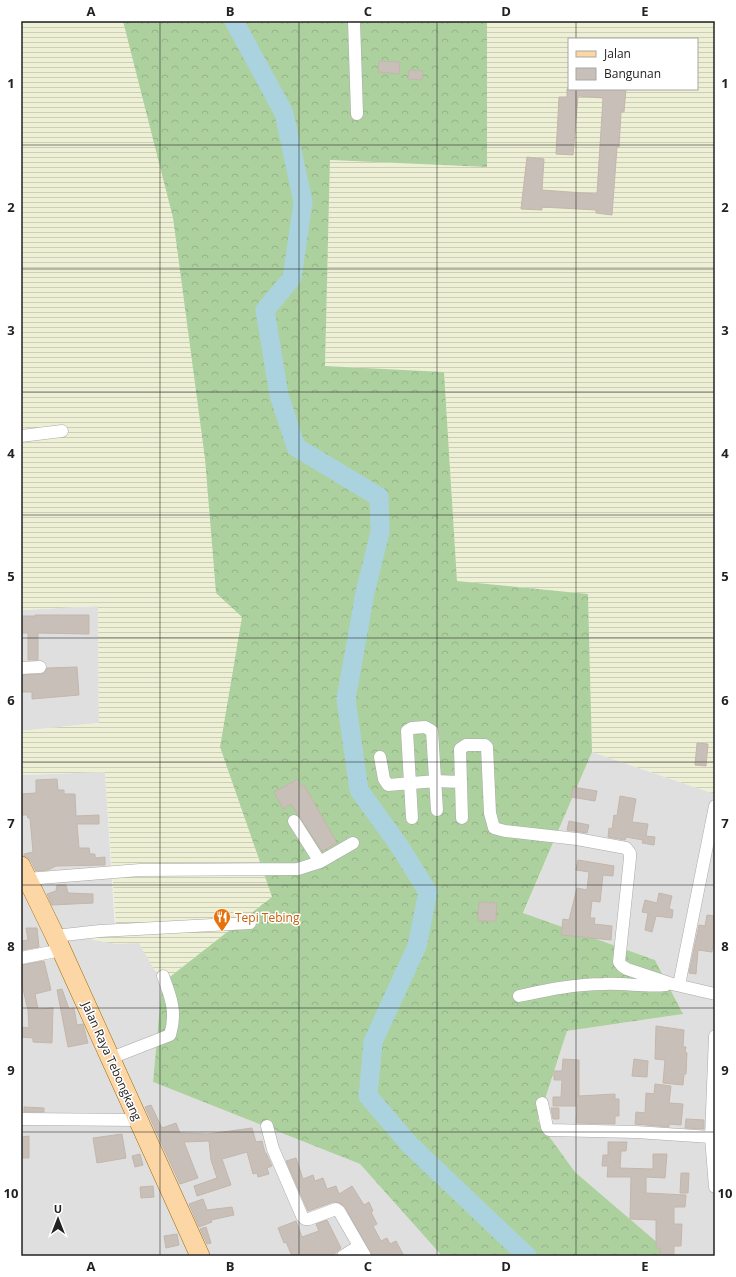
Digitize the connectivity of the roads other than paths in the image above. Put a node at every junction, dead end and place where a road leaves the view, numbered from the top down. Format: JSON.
{"nodes":[{"id":1,"x":354,"y":21,"type":"edge"},
{"id":2,"x":357,"y":114,"type":"dead end"},
{"id":3,"x":62,"y":431,"type":"dead end"},
{"id":4,"x":21,"y":436,"type":"edge"},
{"id":5,"x":40,"y":667,"type":"dead end"},
{"id":6,"x":21,"y":668,"type":"edge"},
{"id":7,"x":380,"y":757,"type":"dead end"},
{"id":8,"x":436,"y":781,"type":"junction"},
{"id":9,"x":460,"y":782,"type":"junction"},
{"id":10,"x":410,"y":783,"type":"junction"},
{"id":11,"x":715,"y":806,"type":"edge"},
{"id":12,"x":437,"y":810,"type":"dead end"},
{"id":13,"x":412,"y":818,"type":"dead end"},
{"id":14,"x":462,"y":818,"type":"dead end"},
{"id":15,"x":294,"y":821,"type":"dead end"},
{"id":16,"x":353,"y":843,"type":"dead end"},
{"id":17,"x":320,"y":862,"type":"junction"},
{"id":18,"x":24,"y":873,"type":"edge"},
{"id":19,"x":250,"y":922,"type":"dead end"},
{"id":20,"x":58,"y":943,"type":"junction"},
{"id":21,"x":21,"y":958,"type":"edge"},
{"id":22,"x":163,"y":976,"type":"dead end"},
{"id":23,"x":675,"y":984,"type":"junction"},
{"id":24,"x":715,"y":994,"type":"edge"},
{"id":25,"x":518,"y":996,"type":"dead end"},
{"id":26,"x":715,"y":1036,"type":"edge"},
{"id":27,"x":111,"y":1058,"type":"junction"},
{"id":28,"x":542,"y":1102,"type":"dead end"},
{"id":29,"x":21,"y":1119,"type":"edge"},
{"id":30,"x":139,"y":1120,"type":"junction"},
{"id":31,"x":267,"y":1126,"type":"dead end"},
{"id":32,"x":711,"y":1137,"type":"junction"},
{"id":33,"x":715,"y":1187,"type":"edge"},
{"id":34,"x":362,"y":1251,"type":"edge"},
{"id":35,"x":200,"y":1256,"type":"edge"},
{"id":36,"x":343,"y":1256,"type":"edge"}],
"edges":[{"from":1,"to":2,"type":"street"},
{"from":3,"to":4,"type":"street"},
{"from":5,"to":6,"type":"street"},
{"from":7,"to":10,"type":"street"},
{"from":8,"to":9,"type":"street"},
{"from":8,"to":10,"type":"street"},
{"from":8,"to":10,"type":"street"},
{"from":8,"to":12,"type":"street"},
{"from":9,"to":14,"type":"street"},
{"from":9,"to":23,"type":"street"},
{"from":10,"to":13,"type":"street"},
{"from":11,"to":23,"type":"street"},
{"from":15,"to":17,"type":"street"},
{"from":16,"to":17,"type":"street"},
{"from":17,"to":18,"type":"street"},
{"from":18,"to":20,"type":"main road","name":"Jalan Raya Tebongkang"},
{"from":19,"to":20,"type":"street"},
{"from":20,"to":21,"type":"street"},
{"from":20,"to":27,"type":"main road","name":"Jalan Raya Tebongkang"},
{"from":22,"to":27,"type":"street"},
{"from":23,"to":24,"type":"street"},
{"from":23,"to":25,"type":"street"},
{"from":26,"to":32,"type":"street"},
{"from":27,"to":30,"type":"main road","name":"Jalan Raya Tebongkang"},
{"from":28,"to":32,"type":"street"},
{"from":29,"to":30,"type":"street"},
{"from":30,"to":35,"type":"main road","name":"Jalan Raya Tebongkang"},
{"from":31,"to":34,"type":"street"},
{"from":32,"to":33,"type":"street"},
{"from":34,"to":36,"type":"street"}]}
